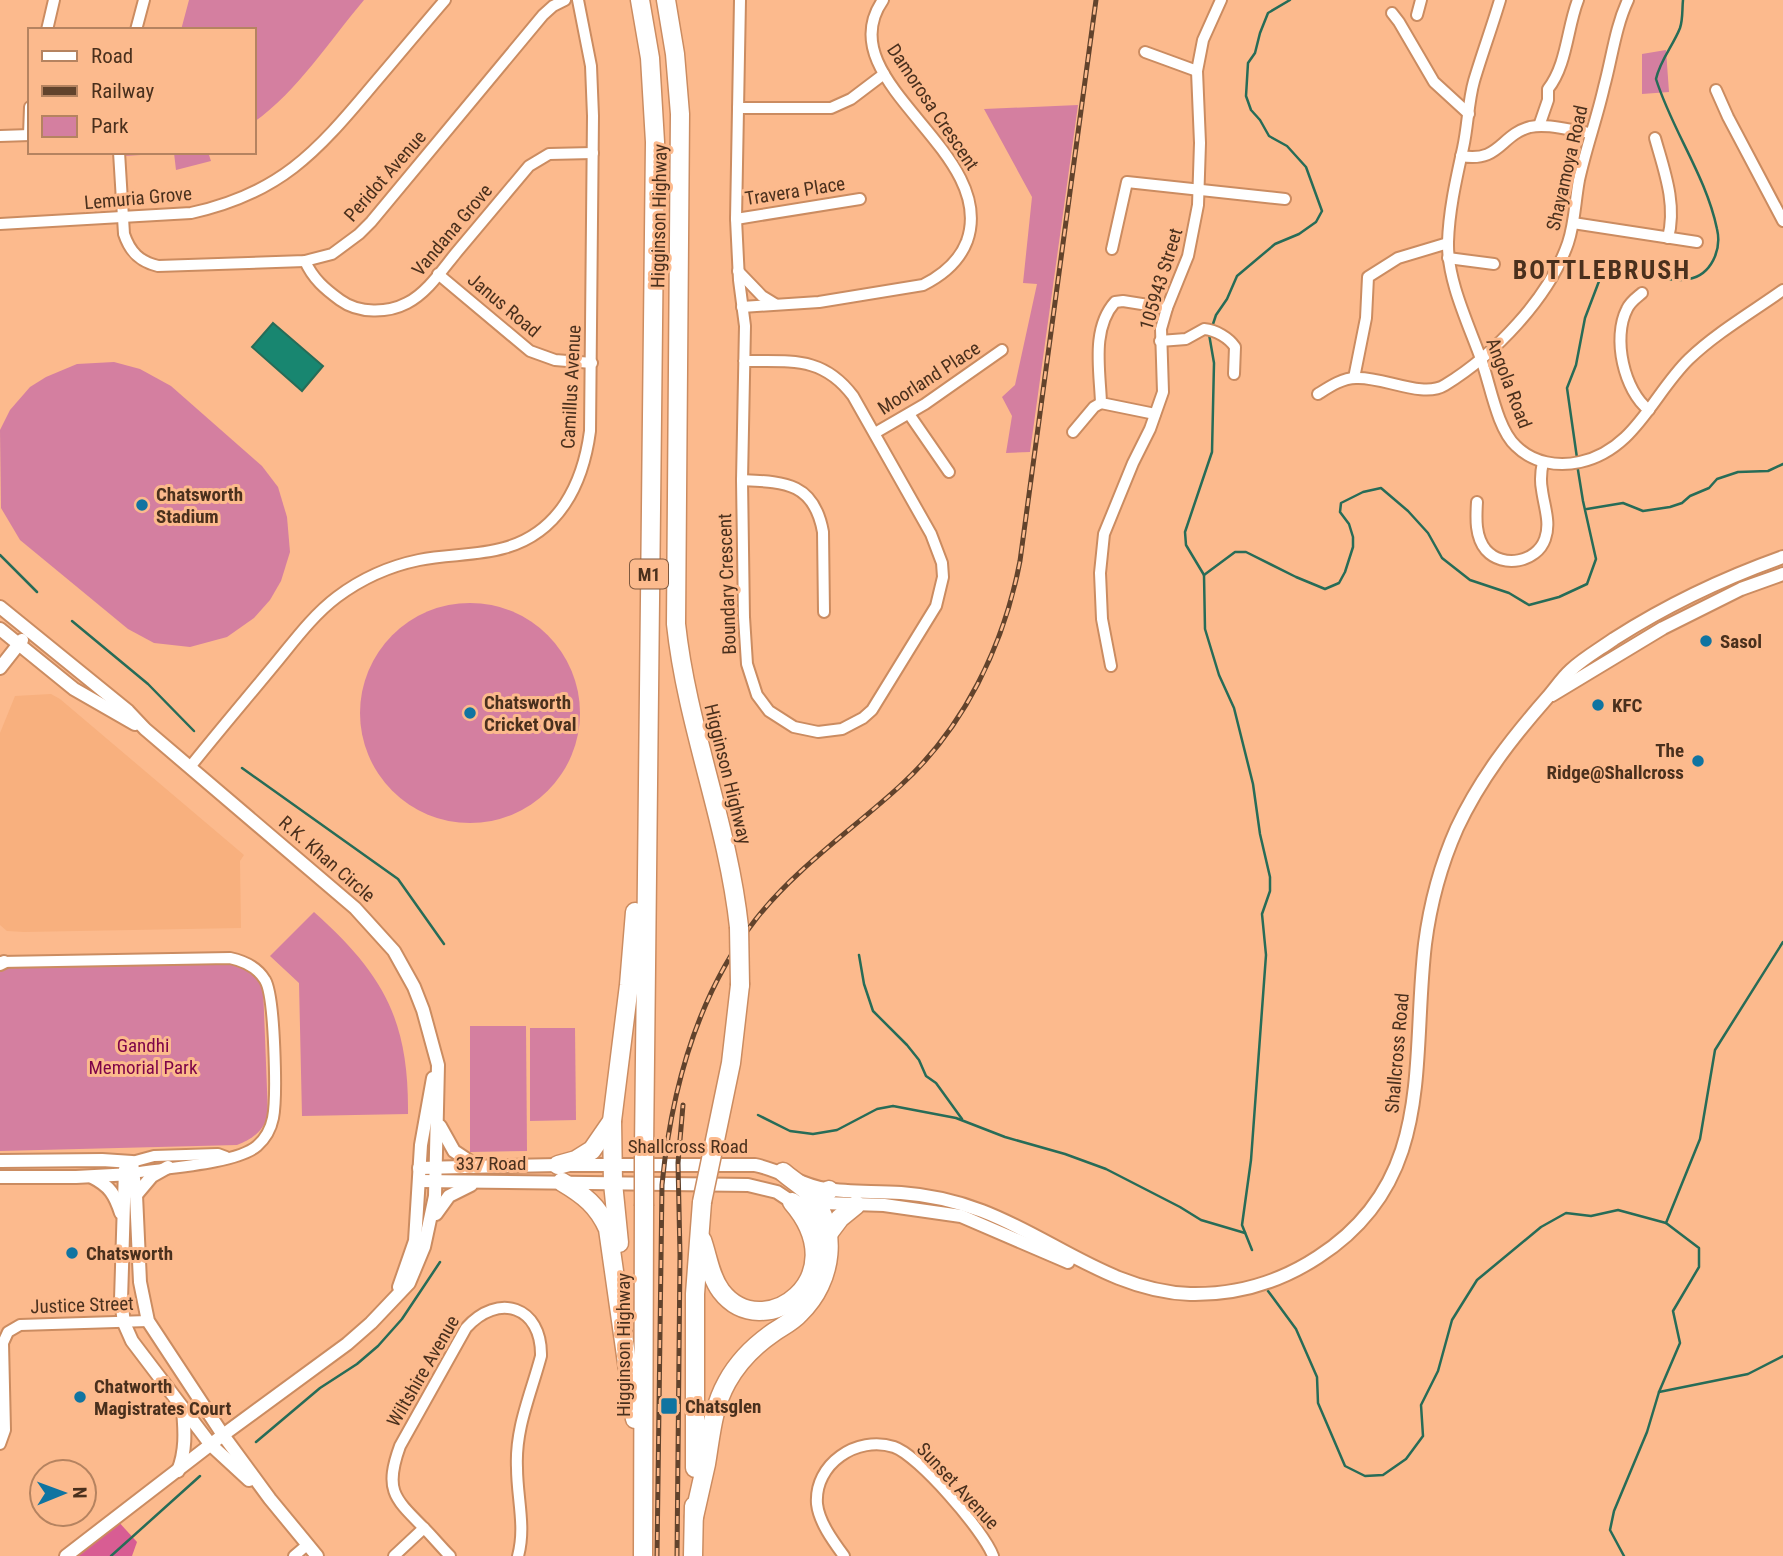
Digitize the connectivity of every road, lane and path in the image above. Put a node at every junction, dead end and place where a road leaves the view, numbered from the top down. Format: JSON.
{"nodes":[{"id":1,"x":54,"y":0,"type":"edge"},
{"id":2,"x":144,"y":0,"type":"edge"},
{"id":3,"x":445,"y":0,"type":"edge"},
{"id":4,"x":565,"y":0,"type":"edge"},
{"id":5,"x":578,"y":0,"type":"edge"},
{"id":6,"x":640,"y":0,"type":"edge"},
{"id":7,"x":666,"y":0,"type":"edge"},
{"id":8,"x":740,"y":0,"type":"edge"},
{"id":9,"x":883,"y":0,"type":"edge"},
{"id":10,"x":1421,"y":0,"type":"edge"},
{"id":11,"x":1500,"y":0,"type":"edge"},
{"id":12,"x":1578,"y":0,"type":"edge"},
{"id":13,"x":1628,"y":0,"type":"edge"},
{"id":14,"x":1219,"y":4,"type":"edge"},
{"id":15,"x":1392,"y":13,"type":"dead end"},
{"id":16,"x":1417,"y":15,"type":"dead end"},
{"id":17,"x":47,"y":28,"type":"edge"},
{"id":18,"x":137,"y":28,"type":"edge"},
{"id":19,"x":1145,"y":52,"type":"dead end"},
{"id":20,"x":1197,"y":71,"type":"junction"},
{"id":21,"x":884,"y":74,"type":"junction"},
{"id":22,"x":1716,"y":90,"type":"dead end"},
{"id":23,"x":738,"y":108,"type":"junction"},
{"id":24,"x":1469,"y":114,"type":"junction"},
{"id":25,"x":1539,"y":126,"type":"junction"},
{"id":26,"x":1591,"y":133,"type":"junction"},
{"id":27,"x":28,"y":135,"type":"edge"},
{"id":28,"x":0,"y":136,"type":"edge"},
{"id":29,"x":1655,"y":138,"type":"dead end"},
{"id":30,"x":593,"y":153,"type":"junction"},
{"id":31,"x":119,"y":154,"type":"edge"},
{"id":32,"x":1461,"y":156,"type":"junction"},
{"id":33,"x":1199,"y":188,"type":"junction"},
{"id":34,"x":860,"y":199,"type":"dead end"},
{"id":35,"x":1285,"y":199,"type":"dead end"},
{"id":36,"x":123,"y":218,"type":"junction"},
{"id":37,"x":736,"y":219,"type":"junction"},
{"id":38,"x":1783,"y":220,"type":"edge"},
{"id":39,"x":1573,"y":223,"type":"junction"},
{"id":40,"x":0,"y":224,"type":"edge"},
{"id":41,"x":1668,"y":238,"type":"junction"},
{"id":42,"x":1697,"y":242,"type":"dead end"},
{"id":43,"x":1448,"y":243,"type":"junction"},
{"id":44,"x":1112,"y":249,"type":"dead end"},
{"id":45,"x":1448,"y":258,"type":"junction"},
{"id":46,"x":305,"y":261,"type":"junction"},
{"id":47,"x":1494,"y":264,"type":"dead end"},
{"id":48,"x":738,"y":271,"type":"junction"},
{"id":49,"x":438,"y":274,"type":"junction"},
{"id":50,"x":1782,"y":288,"type":"edge"},
{"id":51,"x":1642,"y":293,"type":"dead end"},
{"id":52,"x":775,"y":304,"type":"junction"},
{"id":53,"x":742,"y":307,"type":"junction"},
{"id":54,"x":1167,"y":308,"type":"junction"},
{"id":55,"x":1160,"y":341,"type":"junction"},
{"id":56,"x":1002,"y":350,"type":"dead end"},
{"id":57,"x":1481,"y":359,"type":"junction"},
{"id":58,"x":744,"y":361,"type":"junction"},
{"id":59,"x":592,"y":363,"type":"junction"},
{"id":60,"x":1234,"y":374,"type":"dead end"},
{"id":61,"x":1354,"y":378,"type":"junction"},
{"id":62,"x":1318,"y":394,"type":"dead end"},
{"id":63,"x":1101,"y":403,"type":"junction"},
{"id":64,"x":1649,"y":410,"type":"junction"},
{"id":65,"x":909,"y":414,"type":"junction"},
{"id":66,"x":1155,"y":414,"type":"junction"},
{"id":67,"x":1073,"y":432,"type":"dead end"},
{"id":68,"x":874,"y":433,"type":"junction"},
{"id":69,"x":1543,"y":462,"type":"junction"},
{"id":70,"x":949,"y":472,"type":"dead end"},
{"id":71,"x":742,"y":480,"type":"junction"},
{"id":72,"x":1477,"y":502,"type":"dead end"},
{"id":73,"x":1783,"y":557,"type":"edge"},
{"id":74,"x":1783,"y":574,"type":"edge"},
{"id":75,"x":0,"y":607,"type":"edge"},
{"id":76,"x":824,"y":612,"type":"dead end"},
{"id":77,"x":13,"y":618,"type":"junction"},
{"id":78,"x":29,"y":631,"type":"junction"},
{"id":79,"x":1,"y":632,"type":"edge"},
{"id":80,"x":19,"y":644,"type":"junction"},
{"id":81,"x":1111,"y":666,"type":"dead end"},
{"id":82,"x":0,"y":668,"type":"edge"},
{"id":83,"x":1546,"y":699,"type":"junction"},
{"id":84,"x":145,"y":729,"type":"junction"},
{"id":85,"x":647,"y":760,"type":"junction"},
{"id":86,"x":190,"y":767,"type":"junction"},
{"id":87,"x":1,"y":962,"type":"edge"},
{"id":88,"x":435,"y":1054,"type":"junction"},
{"id":89,"x":438,"y":1118,"type":"junction"},
{"id":90,"x":612,"y":1121,"type":"junction"},
{"id":91,"x":227,"y":1157,"type":"junction"},
{"id":92,"x":0,"y":1161,"type":"edge"},
{"id":93,"x":612,"y":1164,"type":"junction"},
{"id":94,"x":476,"y":1166,"type":"junction"},
{"id":95,"x":168,"y":1167,"type":"junction"},
{"id":96,"x":129,"y":1168,"type":"junction"},
{"id":97,"x":437,"y":1168,"type":"junction"},
{"id":98,"x":783,"y":1172,"type":"junction"},
{"id":99,"x":560,"y":1173,"type":"junction"},
{"id":100,"x":419,"y":1175,"type":"junction"},
{"id":101,"x":0,"y":1177,"type":"edge"},
{"id":102,"x":24,"y":1177,"type":"junction"},
{"id":103,"x":90,"y":1177,"type":"junction"},
{"id":104,"x":436,"y":1182,"type":"junction"},
{"id":105,"x":482,"y":1182,"type":"junction"},
{"id":106,"x":613,"y":1183,"type":"junction"},
{"id":107,"x":0,"y":1184,"type":"edge"},
{"id":108,"x":829,"y":1190,"type":"junction"},
{"id":109,"x":136,"y":1195,"type":"junction"},
{"id":110,"x":792,"y":1202,"type":"junction"},
{"id":111,"x":817,"y":1205,"type":"junction"},
{"id":112,"x":856,"y":1205,"type":"junction"},
{"id":113,"x":122,"y":1217,"type":"junction"},
{"id":114,"x":432,"y":1220,"type":"junction"},
{"id":115,"x":699,"y":1230,"type":"junction"},
{"id":116,"x":820,"y":1235,"type":"junction"},
{"id":117,"x":1092,"y":1268,"type":"junction"},
{"id":118,"x":388,"y":1306,"type":"junction"},
{"id":119,"x":148,"y":1321,"type":"junction"},
{"id":120,"x":124,"y":1323,"type":"junction"},
{"id":121,"x":625,"y":1336,"type":"junction"},
{"id":122,"x":183,"y":1410,"type":"junction"},
{"id":123,"x":223,"y":1435,"type":"junction"},
{"id":124,"x":0,"y":1444,"type":"edge"},
{"id":125,"x":211,"y":1445,"type":"junction"},
{"id":126,"x":178,"y":1471,"type":"junction"},
{"id":127,"x":270,"y":1499,"type":"junction"},
{"id":128,"x":644,"y":1506,"type":"junction"},
{"id":129,"x":694,"y":1517,"type":"junction"},
{"id":130,"x":424,"y":1528,"type":"junction"},
{"id":131,"x":307,"y":1545,"type":"junction"},
{"id":132,"x":66,"y":1556,"type":"edge"},
{"id":133,"x":294,"y":1556,"type":"edge"},
{"id":134,"x":317,"y":1556,"type":"edge"},
{"id":135,"x":394,"y":1556,"type":"edge"},
{"id":136,"x":450,"y":1556,"type":"edge"},
{"id":137,"x":519,"y":1556,"type":"edge"},
{"id":138,"x":643,"y":1556,"type":"edge"},
{"id":139,"x":693,"y":1556,"type":"edge"},
{"id":140,"x":844,"y":1556,"type":"edge"},
{"id":141,"x":993,"y":1556,"type":"edge"}],
"edges":[{"from":1,"to":17,"type":"street"},
{"from":2,"to":18,"type":"street"},
{"from":3,"to":36,"type":"street","name":"Lemuria Grove"},
{"from":4,"to":46,"type":"street","name":"Peridot Avenue"},
{"from":5,"to":30,"type":"street","name":"Camillus Avenue"},
{"from":6,"to":85,"type":"highway","name":"Higginson Highway","number":"M1"},
{"from":7,"to":115,"type":"highway","name":"Higginson Highway","number":"M1","bridge":true},
{"from":8,"to":23,"type":"street"},
{"from":9,"to":21,"type":"street","name":"Damorosa Crescent"},
{"from":10,"to":16,"type":"street"},
{"from":11,"to":24,"type":"street","name":"Angola Road"},
{"from":12,"to":25,"type":"street"},
{"from":13,"to":26,"type":"street","name":"Shayamoya Road"},
{"from":14,"to":20,"type":"street","name":"105943 Street"},
{"from":15,"to":24,"type":"street"},
{"from":19,"to":20,"type":"street"},
{"from":20,"to":33,"type":"street","name":"105943 Street"},
{"from":21,"to":23,"type":"street"},
{"from":21,"to":52,"type":"street","name":"Damorosa Crescent"},
{"from":22,"to":38,"type":"street"},
{"from":23,"to":37,"type":"street"},
{"from":24,"to":32,"type":"street","name":"Angola Road"},
{"from":25,"to":26,"type":"street"},
{"from":25,"to":32,"type":"street"},
{"from":26,"to":39,"type":"street","name":"Shayamoya Road"},
{"from":27,"to":28,"type":"street"},
{"from":29,"to":41,"type":"street"},
{"from":30,"to":49,"type":"street","name":"Vandana Grove"},
{"from":30,"to":59,"type":"street","name":"Camillus Avenue"},
{"from":31,"to":36,"type":"street","name":"Peridot Avenue"},
{"from":32,"to":43,"type":"street","name":"Angola Road"},
{"from":33,"to":35,"type":"street"},
{"from":33,"to":44,"type":"street"},
{"from":33,"to":54,"type":"street","name":"105943 Street"},
{"from":34,"to":37,"type":"street","name":"Travera Place"},
{"from":36,"to":40,"type":"street","name":"Lemuria Grove"},
{"from":36,"to":46,"type":"street","name":"Peridot Avenue"},
{"from":37,"to":48,"type":"street"},
{"from":39,"to":41,"type":"street"},
{"from":39,"to":57,"type":"street","name":"Shayamoya Road"},
{"from":41,"to":42,"type":"street"},
{"from":43,"to":45,"type":"street","name":"Angola Road"},
{"from":43,"to":61,"type":"street"},
{"from":45,"to":47,"type":"street"},
{"from":45,"to":57,"type":"street","name":"Angola Road"},
{"from":46,"to":49,"type":"street","name":"Vandana Grove"},
{"from":48,"to":52,"type":"street"},
{"from":48,"to":53,"type":"street"},
{"from":49,"to":59,"type":"street","name":"Janus Road"},
{"from":50,"to":64,"type":"street","name":"Angola Road"},
{"from":51,"to":64,"type":"street"},
{"from":52,"to":53,"type":"street","name":"Damorosa Crescent"},
{"from":53,"to":58,"type":"street"},
{"from":54,"to":55,"type":"street","name":"105943 Street"},
{"from":54,"to":63,"type":"street"},
{"from":55,"to":60,"type":"street"},
{"from":55,"to":66,"type":"street","name":"105943 Street"},
{"from":56,"to":65,"type":"street","name":"Moorland Place"},
{"from":57,"to":61,"type":"street","name":"Shayamoya Road"},
{"from":57,"to":69,"type":"street","name":"Angola Road"},
{"from":58,"to":68,"type":"street","name":"Boundary Crescent"},
{"from":58,"to":71,"type":"street","name":"Boundary Crescent"},
{"from":59,"to":86,"type":"street","name":"Camillus Avenue"},
{"from":61,"to":62,"type":"street"},
{"from":63,"to":66,"type":"street"},
{"from":63,"to":67,"type":"street"},
{"from":64,"to":69,"type":"street","name":"Angola Road"},
{"from":65,"to":68,"type":"street","name":"Moorland Place"},
{"from":65,"to":70,"type":"street"},
{"from":66,"to":81,"type":"street","name":"105943 Street"},
{"from":68,"to":71,"type":"street","name":"Boundary Crescent"},
{"from":69,"to":72,"type":"street"},
{"from":71,"to":76,"type":"street"},
{"from":73,"to":83,"type":"street","name":"Shallcross Road"},
{"from":74,"to":83,"type":"street","name":"Shallcross Road"},
{"from":75,"to":77,"type":"street","name":"R.K. Khan Circle"},
{"from":77,"to":78,"type":"street","name":"R.K. Khan Circle"},
{"from":77,"to":79,"type":"street"},
{"from":78,"to":80,"type":"street"},
{"from":78,"to":84,"type":"street","name":"R.K. Khan Circle"},
{"from":79,"to":80,"type":"street","name":"R.K. Khan Circle"},
{"from":80,"to":82,"type":"street"},
{"from":80,"to":84,"type":"street","name":"R.K. Khan Circle"},
{"from":83,"to":117,"type":"street","name":"Shallcross Road"},
{"from":84,"to":86,"type":"street","name":"R.K. Khan Circle"},
{"from":85,"to":90,"type":"highway"},
{"from":85,"to":128,"type":"highway","name":"Higginson Highway","number":"M1","bridge":true},
{"from":86,"to":88,"type":"street","name":"R.K. Khan Circle"},
{"from":87,"to":91,"type":"street"},
{"from":88,"to":89,"type":"street","name":"R.K. Khan Circle"},
{"from":88,"to":100,"type":"street","name":"R.K. Khan Circle"},
{"from":89,"to":94,"type":"street"},
{"from":89,"to":97,"type":"street","name":"R.K. Khan Circle"},
{"from":90,"to":93,"type":"highway"},
{"from":90,"to":99,"type":"highway"},
{"from":91,"to":95,"type":"street"},
{"from":91,"to":96,"type":"street"},
{"from":92,"to":96,"type":"street"},
{"from":93,"to":98,"type":"street","name":"Shallcross Road"},
{"from":93,"to":99,"type":"street","name":"Shallcross Road"},
{"from":93,"to":106,"type":"highway"},
{"from":94,"to":97,"type":"street","name":"337 Road"},
{"from":94,"to":99,"type":"street","name":"337 Road"},
{"from":95,"to":96,"type":"street"},
{"from":95,"to":109,"type":"street"},
{"from":96,"to":103,"type":"street"},
{"from":96,"to":109,"type":"street"},
{"from":96,"to":113,"type":"street"},
{"from":97,"to":100,"type":"street","name":"337 Road"},
{"from":97,"to":104,"type":"street","name":"R.K. Khan Circle"},
{"from":98,"to":108,"type":"street","name":"Shallcross Road"},
{"from":98,"to":111,"type":"highway"},
{"from":99,"to":105,"type":"street","name":"337 Road"},
{"from":99,"to":106,"type":"street","name":"Shallcross Road"},
{"from":99,"to":121,"type":"highway"},
{"from":100,"to":104,"type":"street","name":"337 Road"},
{"from":100,"to":118,"type":"street","name":"R.K. Khan Circle"},
{"from":101,"to":102,"type":"street"},
{"from":102,"to":103,"type":"street"},
{"from":102,"to":107,"type":"street"},
{"from":103,"to":113,"type":"street"},
{"from":104,"to":105,"type":"street","name":"337 Road"},
{"from":104,"to":114,"type":"street","name":"R.K. Khan Circle"},
{"from":105,"to":114,"type":"street"},
{"from":106,"to":110,"type":"street","name":"Shallcross Road"},
{"from":106,"to":121,"type":"highway"},
{"from":108,"to":111,"type":"highway"},
{"from":108,"to":117,"type":"street","name":"Shallcross Road"},
{"from":109,"to":119,"type":"street"},
{"from":110,"to":111,"type":"street","name":"Shallcross Road"},
{"from":110,"to":116,"type":"highway"},
{"from":111,"to":112,"type":"street","name":"Shallcross Road"},
{"from":111,"to":116,"type":"highway"},
{"from":112,"to":116,"type":"highway"},
{"from":112,"to":117,"type":"street","name":"Shallcross Road"},
{"from":113,"to":120,"type":"street"},
{"from":114,"to":118,"type":"street","name":"R.K. Khan Circle"},
{"from":115,"to":116,"type":"highway"},
{"from":115,"to":129,"type":"highway","name":"Higginson Highway","number":"M1"},
{"from":116,"to":129,"type":"highway"},
{"from":118,"to":123,"type":"street","name":"R.K. Khan Circle"},
{"from":119,"to":120,"type":"street","name":"Justice Street"},
{"from":119,"to":123,"type":"street"},
{"from":120,"to":122,"type":"street"},
{"from":120,"to":124,"type":"street","name":"Justice Street"},
{"from":121,"to":128,"type":"highway"},
{"from":122,"to":125,"type":"street"},
{"from":122,"to":126,"type":"street"},
{"from":123,"to":125,"type":"street","name":"R.K. Khan Circle"},
{"from":123,"to":127,"type":"street"},
{"from":125,"to":126,"type":"street","name":"R.K. Khan Circle"},
{"from":125,"to":127,"type":"street"},
{"from":126,"to":132,"type":"street","name":"R.K. Khan Circle"},
{"from":127,"to":131,"type":"street"},
{"from":128,"to":138,"type":"highway","name":"Higginson Highway","number":"M1"},
{"from":129,"to":139,"type":"highway","name":"Higginson Highway","number":"M1"},
{"from":130,"to":135,"type":"street"},
{"from":130,"to":136,"type":"street","name":"Wiltshire Avenue"},
{"from":130,"to":137,"type":"street","name":"Wiltshire Avenue"},
{"from":131,"to":133,"type":"street"},
{"from":131,"to":134,"type":"street"},
{"from":140,"to":141,"type":"street","name":"Sunset Avenue"}]}
